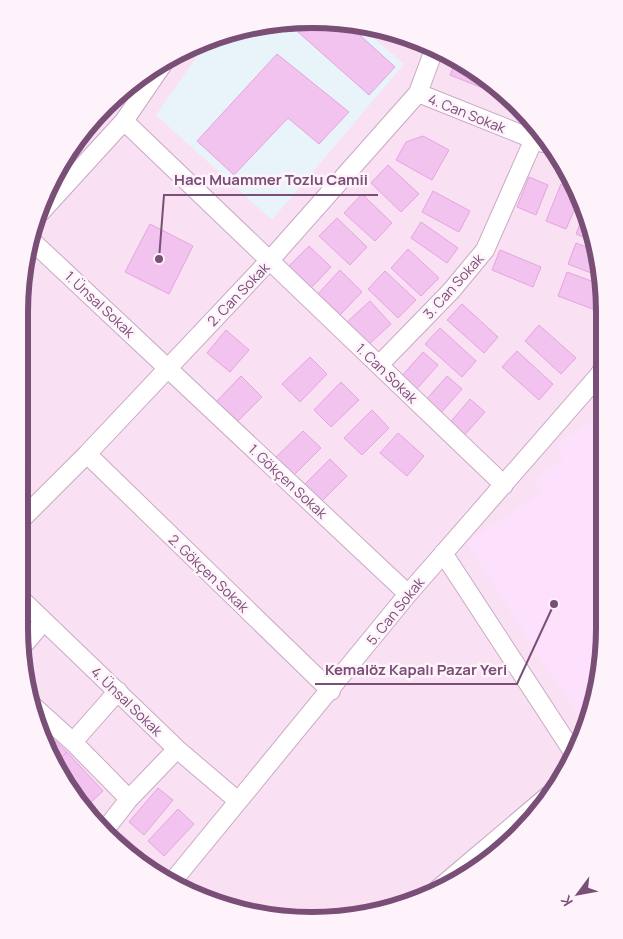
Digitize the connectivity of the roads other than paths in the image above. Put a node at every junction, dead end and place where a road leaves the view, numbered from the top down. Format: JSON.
{"nodes":[{"id":1,"x":432,"y":55,"type":"edge"},
{"id":2,"x":156,"y":74,"type":"edge"},
{"id":3,"x":418,"y":93,"type":"junction"},
{"id":4,"x":124,"y":121,"type":"junction"},
{"id":5,"x":539,"y":142,"type":"edge"},
{"id":6,"x":49,"y":203,"type":"edge"},
{"id":7,"x":36,"y":244,"type":"edge"},
{"id":8,"x":270,"y":260,"type":"junction"},
{"id":9,"x":379,"y":365,"type":"junction"},
{"id":10,"x":168,"y":368,"type":"junction"},
{"id":11,"x":596,"y":378,"type":"edge"},
{"id":12,"x":87,"y":454,"type":"junction"},
{"id":13,"x":504,"y":485,"type":"junction"},
{"id":14,"x":28,"y":513,"type":"edge"},
{"id":15,"x":443,"y":553,"type":"junction"},
{"id":16,"x":408,"y":594,"type":"junction"},
{"id":17,"x":28,"y":606,"type":"edge"},
{"id":18,"x":44,"y":621,"type":"junction"},
{"id":19,"x":28,"y":640,"type":"edge"},
{"id":20,"x":118,"y":691,"type":"junction"},
{"id":21,"x":330,"y":691,"type":"junction"},
{"id":22,"x":41,"y":713,"type":"edge"},
{"id":23,"x":72,"y":742,"type":"junction"},
{"id":24,"x":569,"y":748,"type":"edge"},
{"id":25,"x":177,"y":749,"type":"junction"},
{"id":26,"x":129,"y":799,"type":"junction"},
{"id":27,"x":238,"y":801,"type":"junction"},
{"id":28,"x":523,"y":817,"type":"edge"},
{"id":29,"x":108,"y":825,"type":"edge"},
{"id":30,"x":465,"y":866,"type":"edge"},
{"id":31,"x":176,"y":877,"type":"edge"}],
"edges":[{"from":1,"to":3,"type":"street","name":"2. Can Sokak"},
{"from":2,"to":4,"type":"street"},
{"from":3,"to":5,"type":"street","name":"4. Can Sokak"},
{"from":3,"to":8,"type":"street","name":"2. Can Sokak"},
{"from":4,"to":6,"type":"street"},
{"from":4,"to":8,"type":"street","name":"1. Can Sokak"},
{"from":5,"to":9,"type":"street","name":"3. Can Sokak"},
{"from":7,"to":10,"type":"street","name":"1. Ünsal Sokak"},
{"from":8,"to":9,"type":"street","name":"1. Can Sokak"},
{"from":8,"to":10,"type":"street","name":"2. Can Sokak"},
{"from":9,"to":13,"type":"street","name":"1. Can Sokak"},
{"from":10,"to":12,"type":"street","name":"2. Can Sokak"},
{"from":10,"to":16,"type":"street","name":"1. Gökçen Sokak"},
{"from":11,"to":13,"type":"street","name":"5. Can Sokak"},
{"from":12,"to":14,"type":"street","name":"2. Can Sokak"},
{"from":12,"to":21,"type":"street","name":"2. Gökçen Sokak"},
{"from":13,"to":15,"type":"street","name":"5. Can Sokak"},
{"from":15,"to":16,"type":"street","name":"5. Can Sokak"},
{"from":15,"to":24,"type":"street"},
{"from":16,"to":21,"type":"street","name":"5. Can Sokak"},
{"from":17,"to":18,"type":"street","name":"4. Ünsal Sokak"},
{"from":18,"to":19,"type":"street"},
{"from":18,"to":20,"type":"street","name":"4. Ünsal Sokak"},
{"from":20,"to":23,"type":"street"},
{"from":20,"to":25,"type":"street","name":"4. Ünsal Sokak"},
{"from":21,"to":27,"type":"street","name":"5. Can Sokak"},
{"from":22,"to":23,"type":"street"},
{"from":23,"to":26,"type":"street"},
{"from":25,"to":26,"type":"street"},
{"from":25,"to":27,"type":"street","name":"4. Ünsal Sokak"},
{"from":26,"to":29,"type":"street"},
{"from":27,"to":31,"type":"street","name":"5. Can Sokak"},
{"from":28,"to":30,"type":"street"}]}
